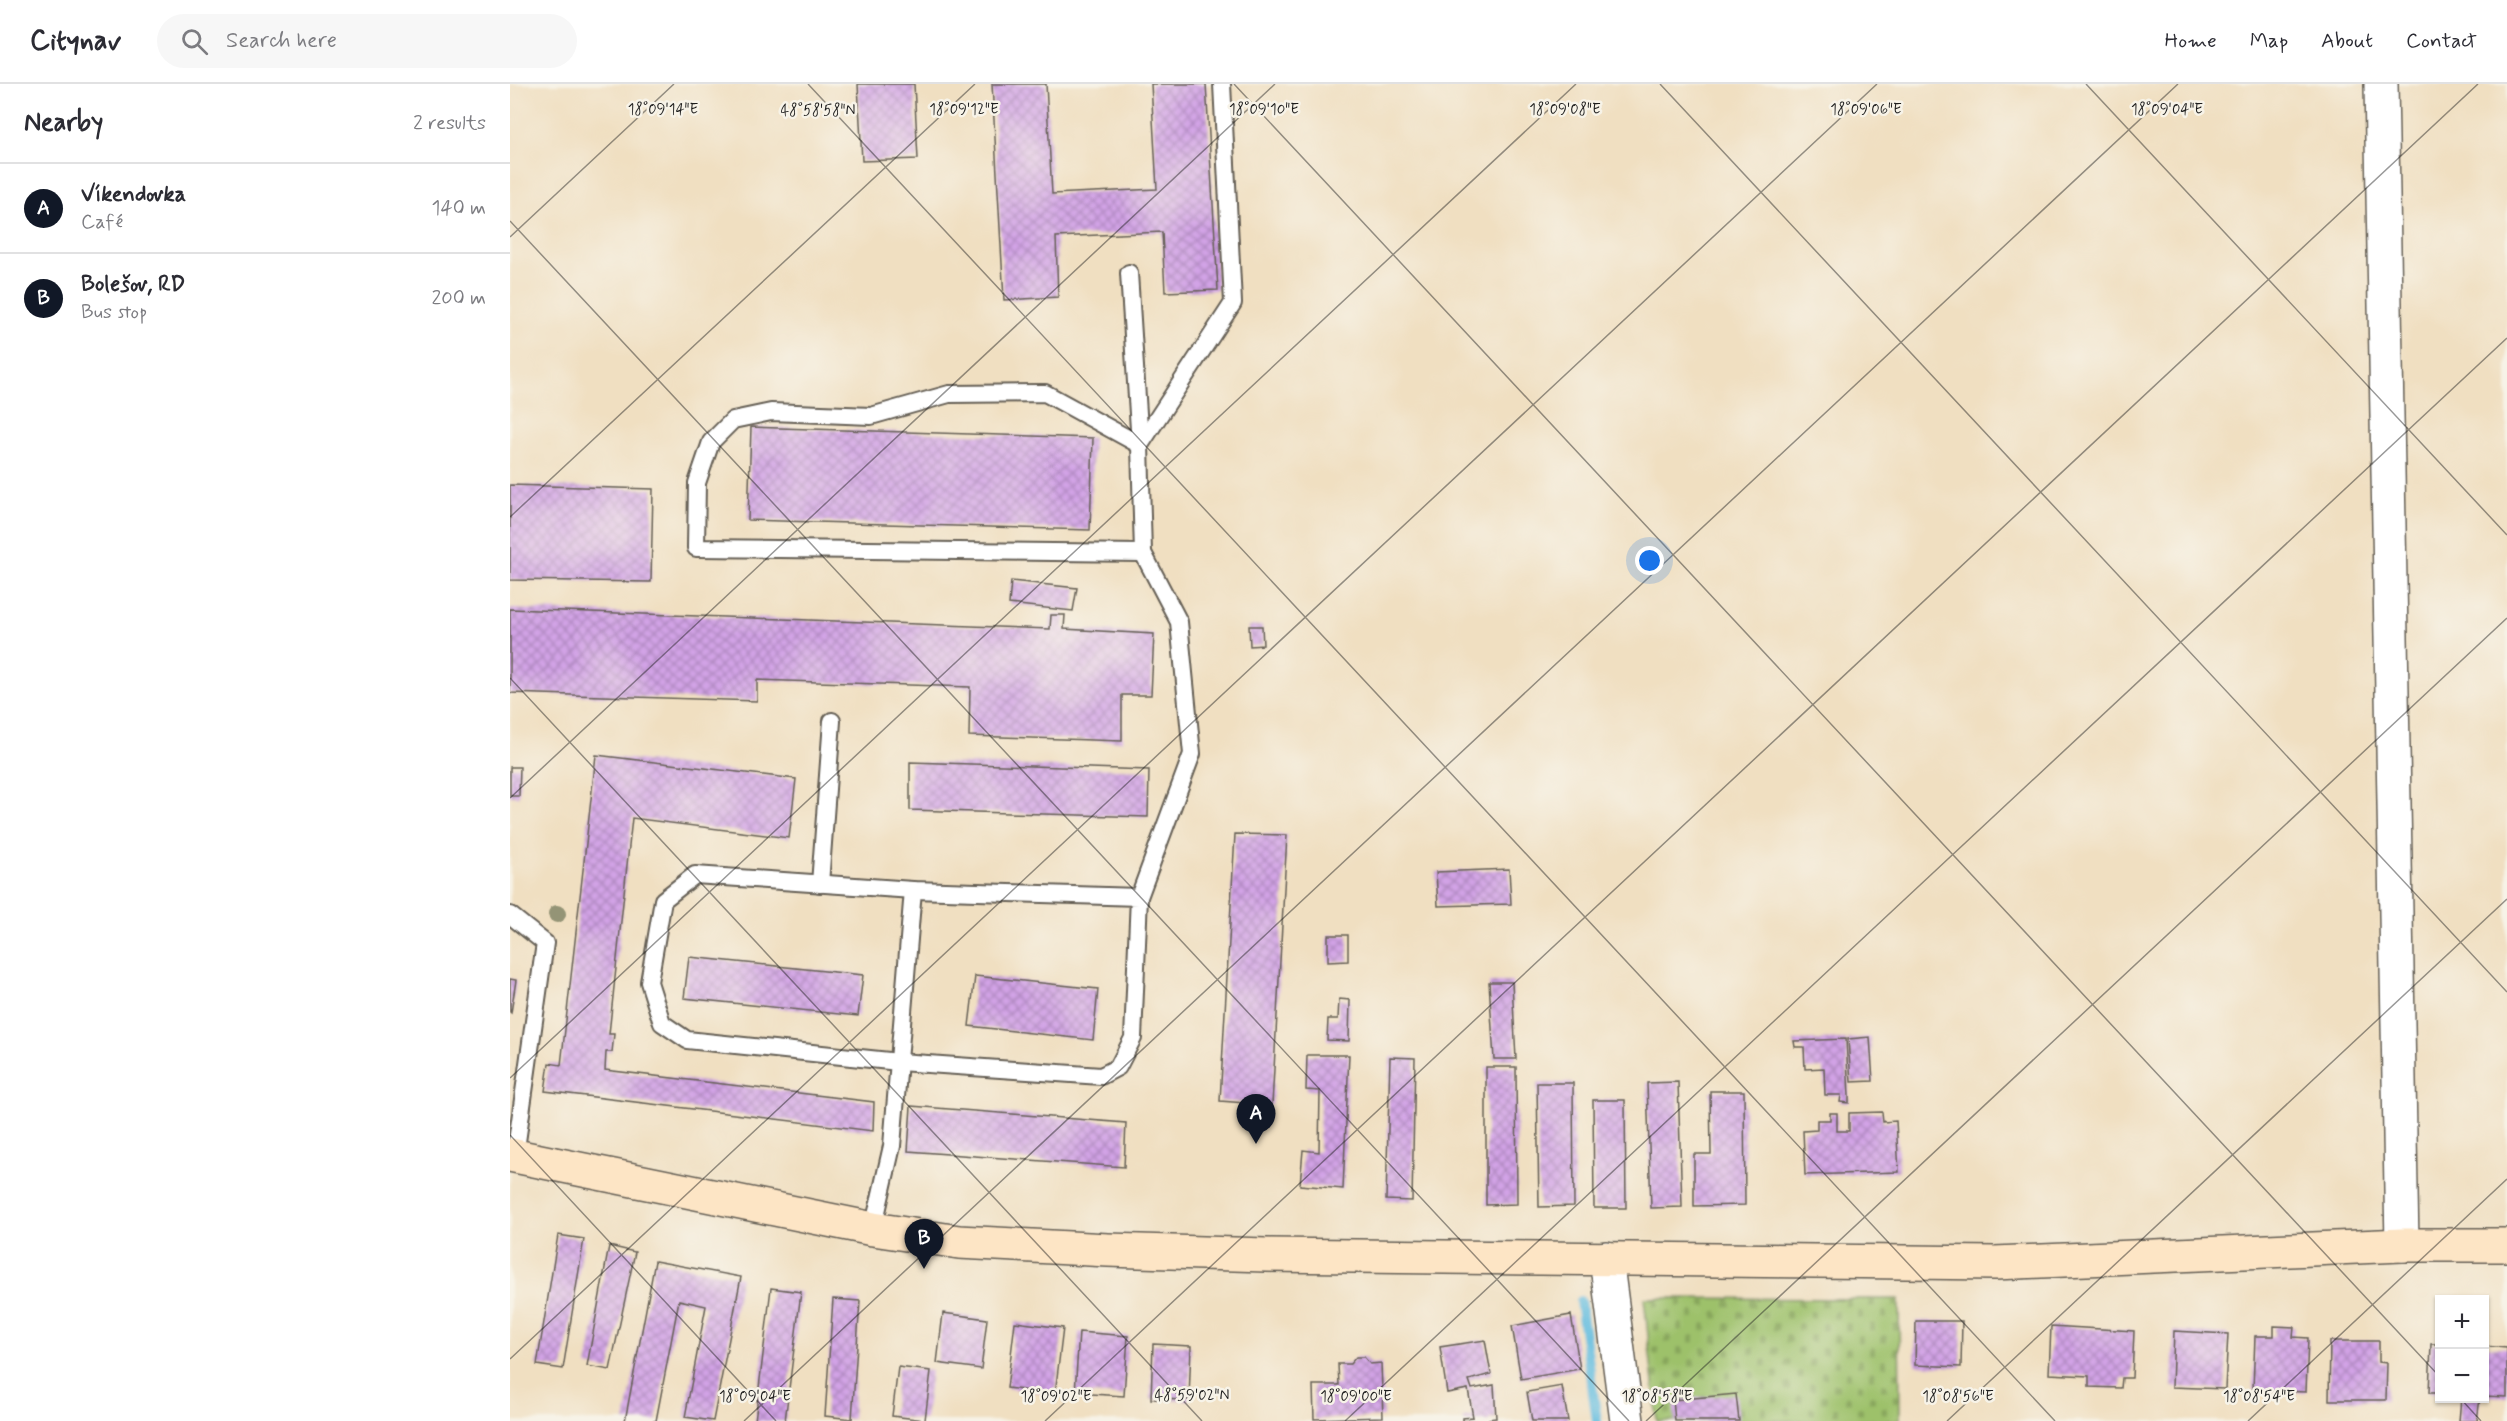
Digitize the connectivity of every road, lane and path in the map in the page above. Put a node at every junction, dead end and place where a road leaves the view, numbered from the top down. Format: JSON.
{"nodes":[{"id":1,"x":1222,"y":84,"type":"edge"},
{"id":2,"x":2381,"y":84,"type":"edge"},
{"id":3,"x":1129,"y":273,"type":"dead end"},
{"id":4,"x":1140,"y":445,"type":"junction"},
{"id":5,"x":1143,"y":553,"type":"junction"},
{"id":6,"x":832,"y":721,"type":"dead end"},
{"id":7,"x":820,"y":884,"type":"junction"},
{"id":8,"x":913,"y":891,"type":"junction"},
{"id":9,"x":1139,"y":897,"type":"junction"},
{"id":10,"x":510,"y":915,"type":"edge"},
{"id":11,"x":899,"y":1062,"type":"junction"},
{"id":12,"x":512,"y":1155,"type":"edge"},
{"id":13,"x":873,"y":1229,"type":"junction"},
{"id":14,"x":2402,"y":1245,"type":"junction"},
{"id":15,"x":2507,"y":1245,"type":"edge"},
{"id":16,"x":1606,"y":1258,"type":"junction"},
{"id":17,"x":1627,"y":1421,"type":"edge"}],
"edges":[{"from":1,"to":4,"type":"lane"},
{"from":2,"to":14,"type":"street"},
{"from":3,"to":4,"type":"lane"},
{"from":4,"to":5,"type":"lane"},
{"from":4,"to":5,"type":"lane"},
{"from":5,"to":9,"type":"lane"},
{"from":6,"to":7,"type":"lane"},
{"from":7,"to":8,"type":"lane"},
{"from":7,"to":11,"type":"lane"},
{"from":8,"to":9,"type":"lane"},
{"from":8,"to":11,"type":"lane"},
{"from":9,"to":11,"type":"lane"},
{"from":10,"to":12,"type":"lane"},
{"from":11,"to":13,"type":"lane"},
{"from":12,"to":13,"type":"main road"},
{"from":13,"to":16,"type":"main road"},
{"from":14,"to":15,"type":"main road"},
{"from":14,"to":16,"type":"main road"},
{"from":16,"to":17,"type":"street"}]}
